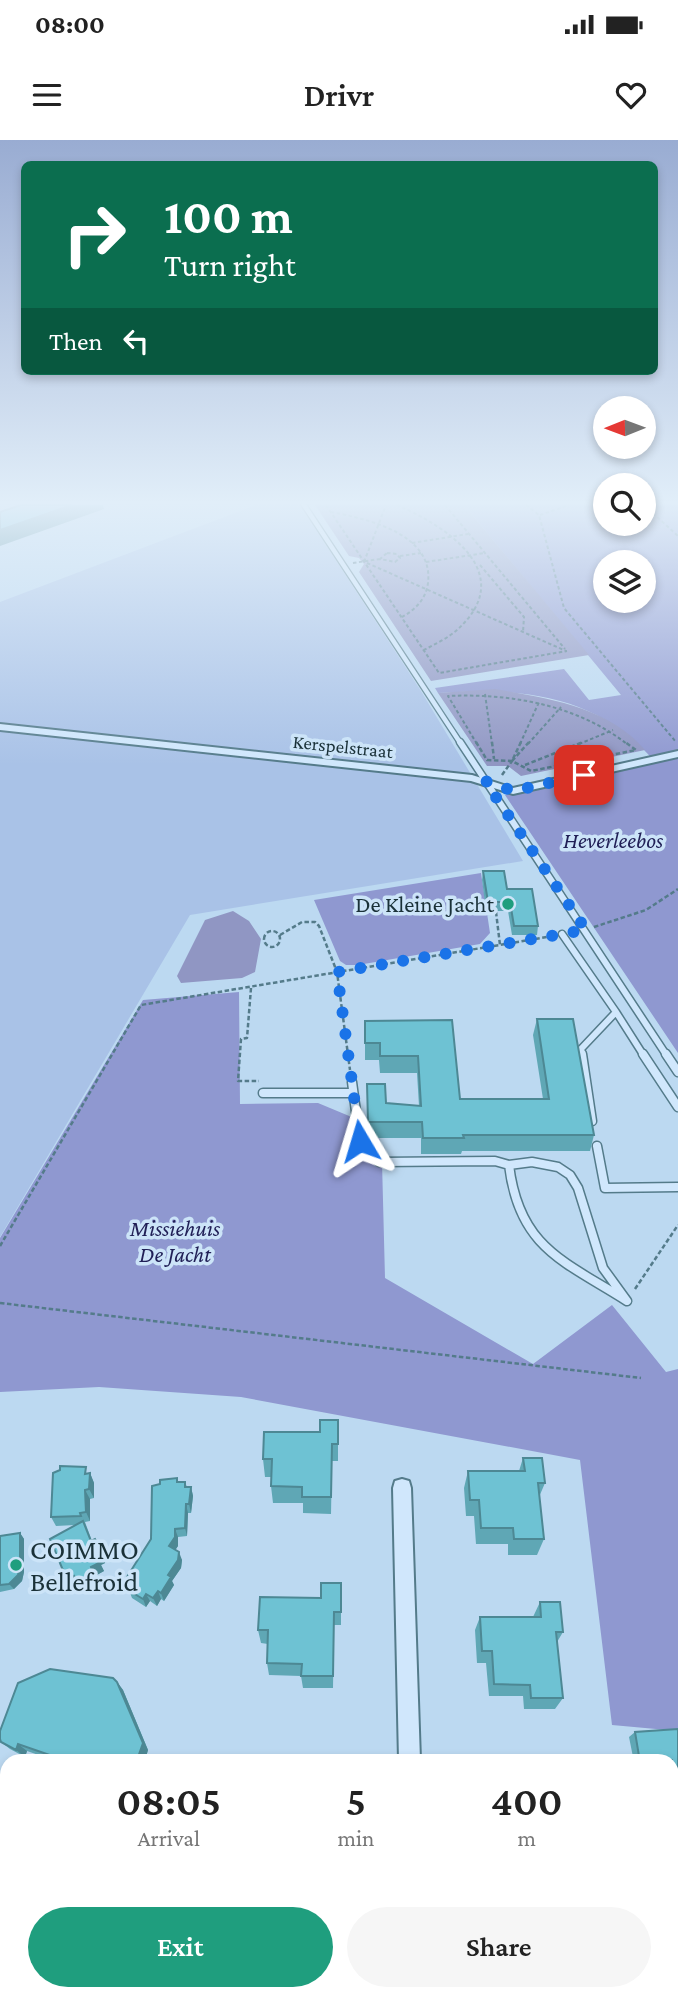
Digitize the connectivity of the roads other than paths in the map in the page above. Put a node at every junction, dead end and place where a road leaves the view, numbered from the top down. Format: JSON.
{"nodes":[{"id":1,"x":362,"y":592,"type":"edge"},
{"id":2,"x":0,"y":727,"type":"edge"},
{"id":3,"x":678,"y":754,"type":"edge"},
{"id":4,"x":490,"y":783,"type":"junction"},
{"id":5,"x":562,"y":934,"type":"road end"},
{"id":6,"x":616,"y":1012,"type":"junction"},
{"id":7,"x":678,"y":1072,"type":"edge"},
{"id":8,"x":352,"y":1082,"type":"road end"},
{"id":9,"x":263,"y":1093,"type":"dead end"},
{"id":10,"x":353,"y":1093,"type":"junction"},
{"id":11,"x":678,"y":1107,"type":"edge"},
{"id":12,"x":592,"y":1121,"type":"edge"},
{"id":13,"x":597,"y":1146,"type":"dead end"},
{"id":14,"x":509,"y":1164,"type":"junction"},
{"id":15,"x":678,"y":1187,"type":"edge"},
{"id":16,"x":402,"y":1488,"type":"dead end"},
{"id":17,"x":410,"y":1754,"type":"edge"}],
"edges":[{"from":1,"to":4,"type":"lane"},
{"from":2,"to":4,"type":"street","name":"Kerspelstraat"},
{"from":3,"to":4,"type":"street","name":"Kerspelstraat"},
{"from":4,"to":7,"type":"lane"},
{"from":5,"to":6,"type":"lane"},
{"from":6,"to":11,"type":"lane"},
{"from":6,"to":12,"type":"lane"},
{"from":8,"to":10,"type":"lane"},
{"from":9,"to":10,"type":"lane"},
{"from":10,"to":14,"type":"lane"},
{"from":13,"to":15,"type":"lane"},
{"from":14,"to":14,"type":"lane"},
{"from":16,"to":17,"type":"street"}]}
